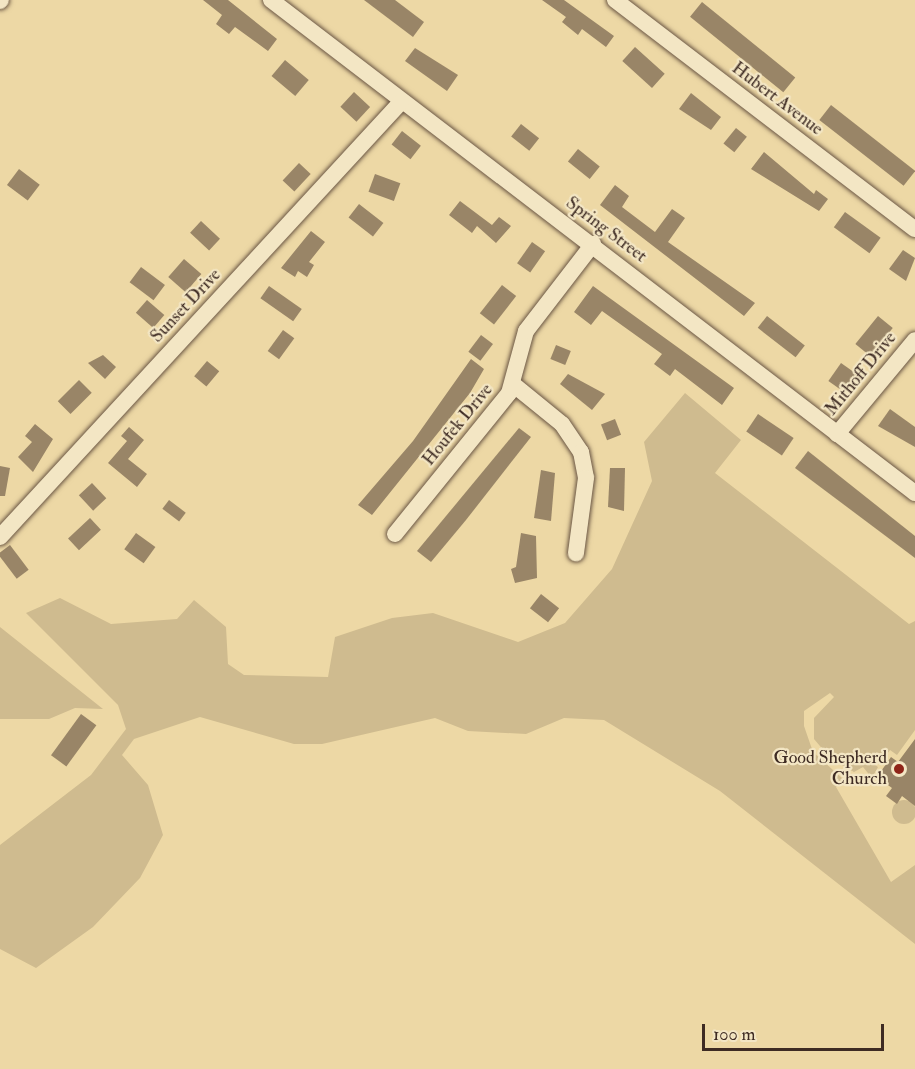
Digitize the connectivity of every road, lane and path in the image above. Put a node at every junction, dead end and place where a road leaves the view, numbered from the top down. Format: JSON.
{"nodes":[{"id":1,"x":272,"y":0,"type":"edge"},
{"id":2,"x":615,"y":0,"type":"edge"},
{"id":3,"x":401,"y":102,"type":"junction"},
{"id":4,"x":915,"y":229,"type":"edge"},
{"id":5,"x":593,"y":244,"type":"junction"},
{"id":6,"x":915,"y":340,"type":"edge"},
{"id":7,"x":514,"y":385,"type":"junction"},
{"id":8,"x":837,"y":434,"type":"junction"},
{"id":9,"x":915,"y":494,"type":"edge"},
{"id":10,"x":395,"y":534,"type":"dead end"},
{"id":11,"x":0,"y":537,"type":"edge"},
{"id":12,"x":576,"y":553,"type":"dead end"}],
"edges":[{"from":1,"to":3,"type":"street","name":"Spring Street"},
{"from":2,"to":4,"type":"street","name":"Hubert Avenue"},
{"from":3,"to":5,"type":"street","name":"Spring Street"},
{"from":3,"to":11,"type":"street","name":"Sunset Drive"},
{"from":5,"to":7,"type":"street","name":"Houfek Drive"},
{"from":5,"to":8,"type":"street","name":"Spring Street"},
{"from":6,"to":8,"type":"street","name":"Mithoff Drive"},
{"from":7,"to":10,"type":"street","name":"Houfek Drive"},
{"from":7,"to":12,"type":"street"},
{"from":8,"to":9,"type":"street","name":"Spring Street"}]}
